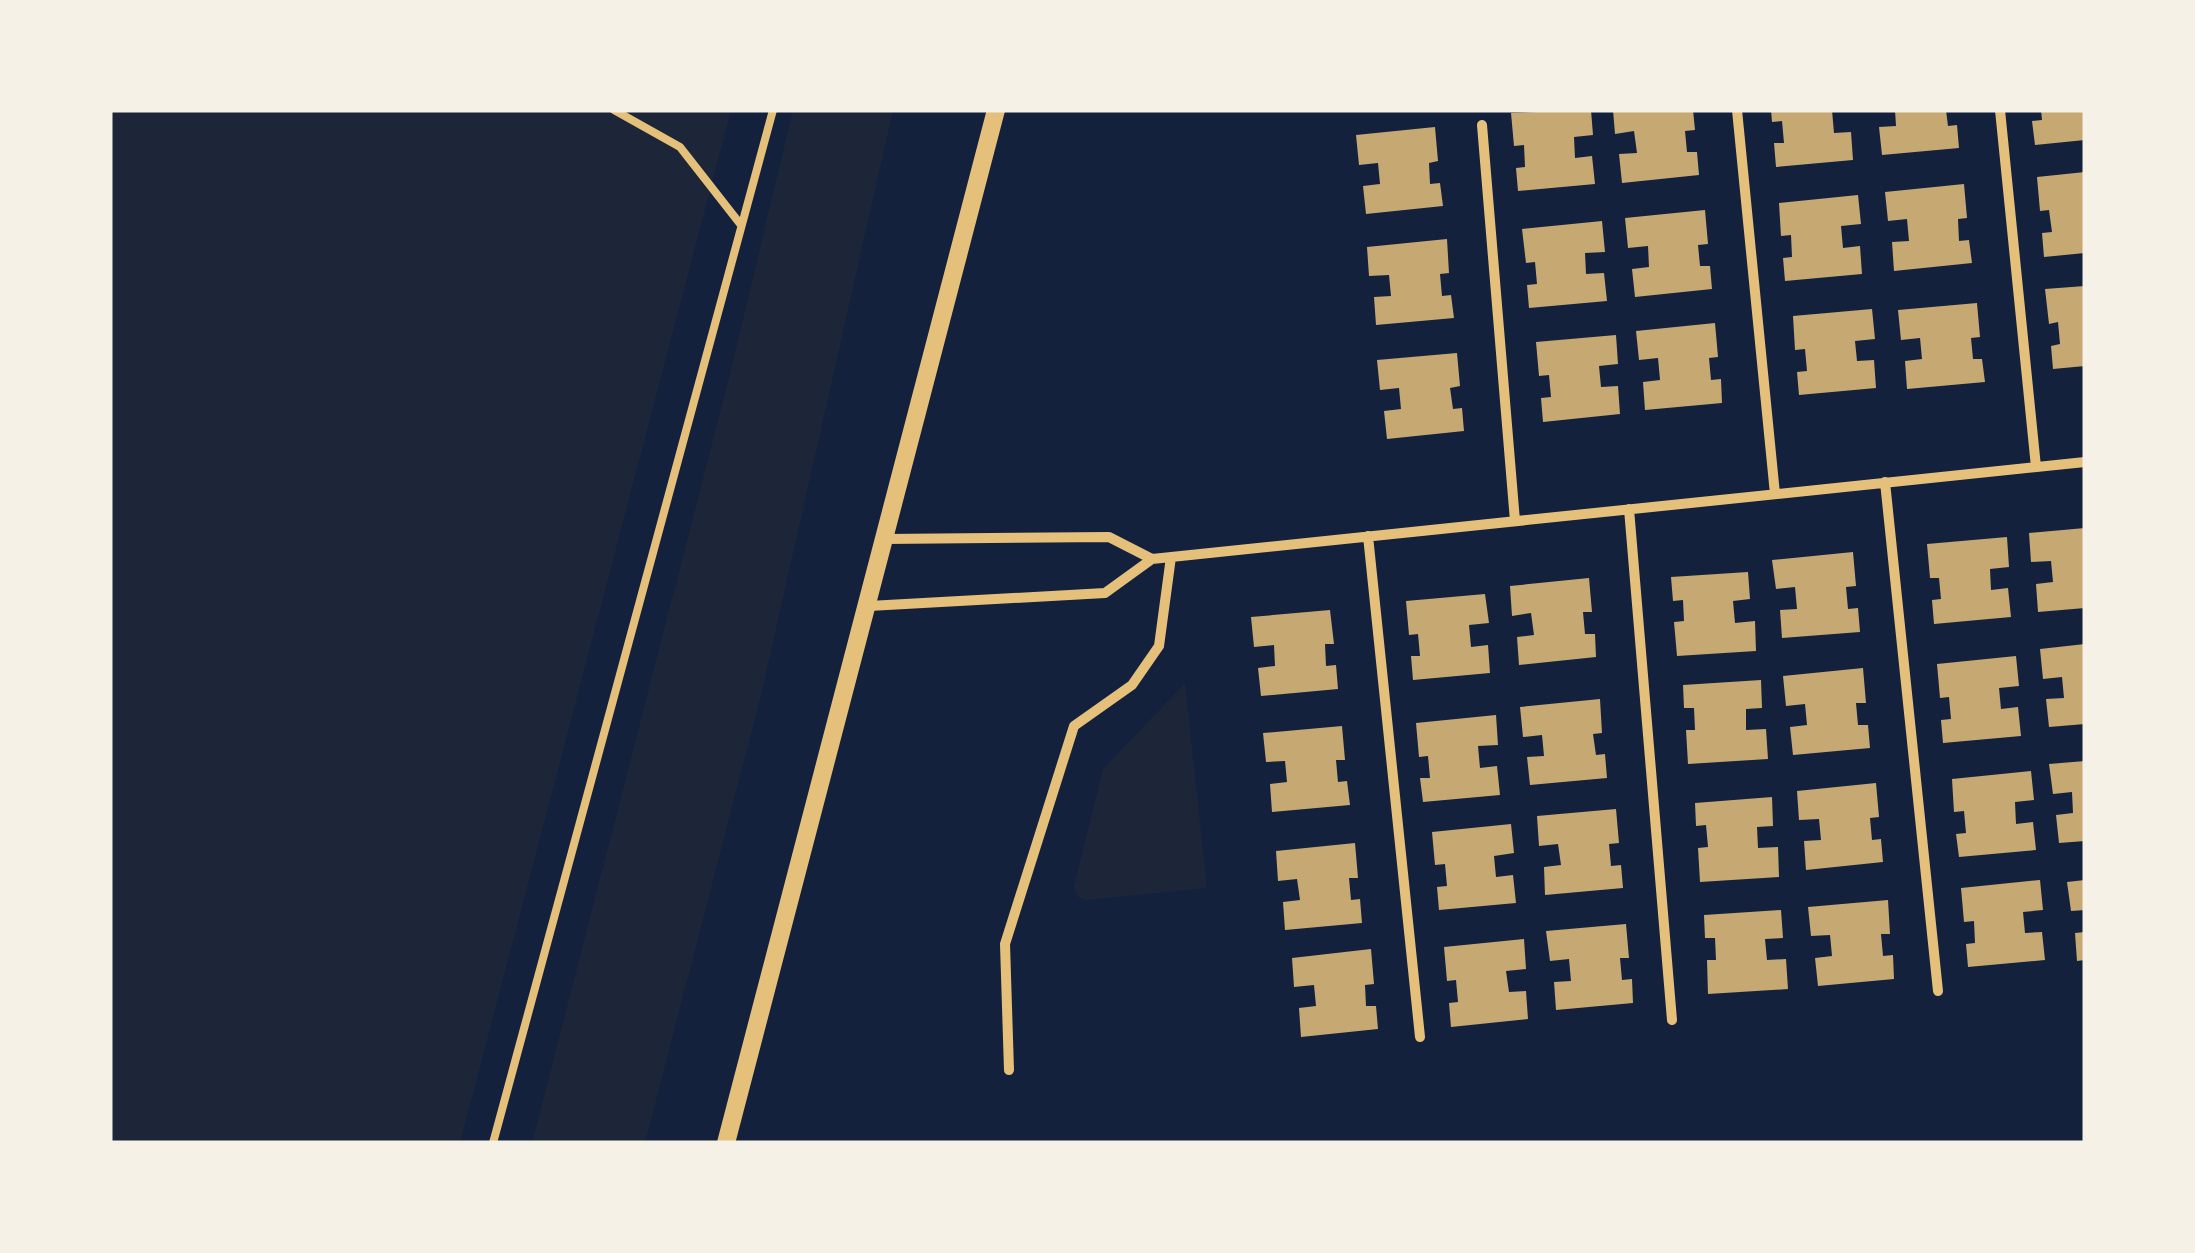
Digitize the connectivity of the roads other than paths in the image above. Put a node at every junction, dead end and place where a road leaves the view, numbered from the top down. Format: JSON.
{"nodes":[{"id":1,"x":614,"y":110,"type":"edge"},
{"id":2,"x":773,"y":110,"type":"edge"},
{"id":3,"x":996,"y":110,"type":"edge"},
{"id":4,"x":1737,"y":110,"type":"edge"},
{"id":5,"x":2000,"y":110,"type":"edge"},
{"id":6,"x":1482,"y":125,"type":"dead end"},
{"id":7,"x":741,"y":225,"type":"junction"},
{"id":8,"x":2085,"y":462,"type":"edge"},
{"id":9,"x":2036,"y":466,"type":"junction"},
{"id":10,"x":1885,"y":482,"type":"junction"},
{"id":11,"x":1775,"y":494,"type":"junction"},
{"id":12,"x":1629,"y":509,"type":"junction"},
{"id":13,"x":1515,"y":522,"type":"junction"},
{"id":14,"x":1368,"y":536,"type":"junction"},
{"id":15,"x":884,"y":539,"type":"junction"},
{"id":16,"x":1171,"y":556,"type":"junction"},
{"id":17,"x":1152,"y":559,"type":"junction"},
{"id":18,"x":868,"y":606,"type":"junction"},
{"id":19,"x":1938,"y":991,"type":"dead end"},
{"id":20,"x":1672,"y":1020,"type":"dead end"},
{"id":21,"x":1420,"y":1037,"type":"dead end"},
{"id":22,"x":1009,"y":1070,"type":"dead end"},
{"id":23,"x":493,"y":1143,"type":"edge"},
{"id":24,"x":726,"y":1143,"type":"edge"}],
"edges":[{"from":1,"to":7,"type":"lane"},
{"from":2,"to":7,"type":"lane"},
{"from":3,"to":15,"type":"street"},
{"from":4,"to":11,"type":"street"},
{"from":5,"to":9,"type":"street"},
{"from":6,"to":13,"type":"street"},
{"from":7,"to":23,"type":"lane"},
{"from":8,"to":9,"type":"street"},
{"from":9,"to":10,"type":"street"},
{"from":10,"to":11,"type":"street"},
{"from":10,"to":19,"type":"street"},
{"from":11,"to":12,"type":"street"},
{"from":12,"to":13,"type":"street"},
{"from":12,"to":20,"type":"street"},
{"from":13,"to":14,"type":"street"},
{"from":14,"to":16,"type":"street"},
{"from":14,"to":21,"type":"street"},
{"from":15,"to":17,"type":"street"},
{"from":15,"to":18,"type":"street"},
{"from":16,"to":17,"type":"street"},
{"from":16,"to":22,"type":"street"},
{"from":17,"to":18,"type":"street"},
{"from":18,"to":24,"type":"street"}]}
